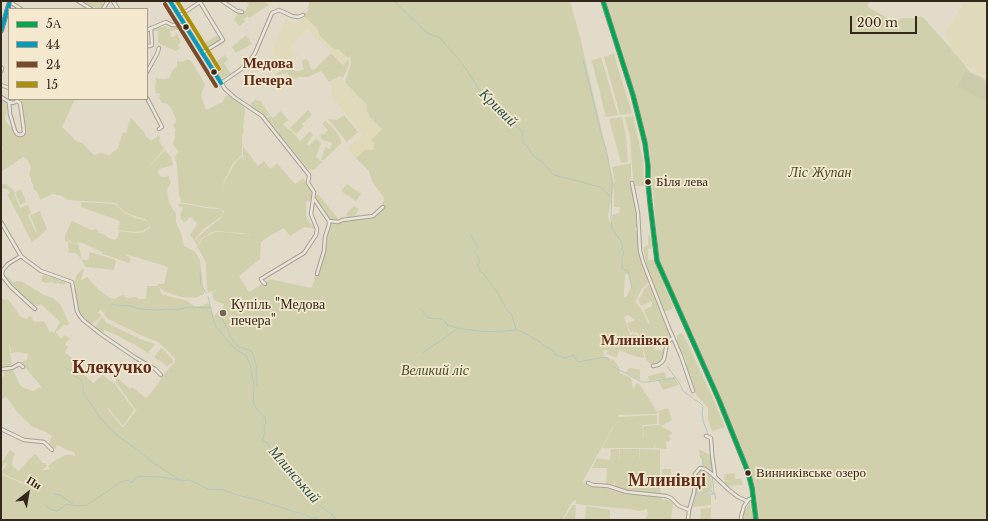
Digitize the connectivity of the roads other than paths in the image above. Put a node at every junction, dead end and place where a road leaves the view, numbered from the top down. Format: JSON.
{"nodes":[{"id":1,"x":78,"y":1,"type":"edge"},
{"id":2,"x":170,"y":1,"type":"edge"},
{"id":3,"x":201,"y":1,"type":"edge"},
{"id":4,"x":222,"y":1,"type":"edge"},
{"id":5,"x":603,"y":1,"type":"edge"},
{"id":6,"x":10,"y":2,"type":"edge"},
{"id":7,"x":8,"y":8,"type":"edge"},
{"id":8,"x":20,"y":8,"type":"edge"},
{"id":9,"x":89,"y":8,"type":"edge"},
{"id":10,"x":242,"y":12,"type":"dead end"},
{"id":11,"x":302,"y":15,"type":"dead end"},
{"id":12,"x":179,"y":16,"type":"junction"},
{"id":13,"x":184,"y":24,"type":"junction"},
{"id":14,"x":151,"y":28,"type":"junction"},
{"id":15,"x":148,"y":30,"type":"edge"},
{"id":16,"x":1,"y":31,"type":"edge"},
{"id":17,"x":148,"y":46,"type":"edge"},
{"id":18,"x":159,"y":48,"type":"dead end"},
{"id":19,"x":202,"y":53,"type":"junction"},
{"id":20,"x":1,"y":67,"type":"edge"},
{"id":21,"x":148,"y":70,"type":"edge"},
{"id":22,"x":1,"y":71,"type":"edge"},
{"id":23,"x":221,"y":83,"type":"junction"},
{"id":24,"x":1,"y":97,"type":"edge"},
{"id":25,"x":18,"y":100,"type":"edge"},
{"id":26,"x":148,"y":100,"type":"edge"},
{"id":27,"x":9,"y":102,"type":"junction"},
{"id":28,"x":159,"y":129,"type":"dead end"},
{"id":29,"x":632,"y":182,"type":"dead end"},
{"id":30,"x":314,"y":199,"type":"junction"},
{"id":31,"x":383,"y":207,"type":"dead end"},
{"id":32,"x":329,"y":221,"type":"junction"},
{"id":33,"x":1,"y":222,"type":"edge"},
{"id":34,"x":21,"y":256,"type":"junction"},
{"id":35,"x":317,"y":274,"type":"dead end"},
{"id":36,"x":265,"y":284,"type":"dead end"},
{"id":37,"x":35,"y":309,"type":"dead end"},
{"id":38,"x":673,"y":338,"type":"junction"},
{"id":39,"x":653,"y":366,"type":"dead end"},
{"id":40,"x":23,"y":367,"type":"dead end"},
{"id":41,"x":1,"y":369,"type":"edge"},
{"id":42,"x":161,"y":375,"type":"dead end"},
{"id":43,"x":693,"y":391,"type":"dead end"},
{"id":44,"x":1,"y":428,"type":"edge"},
{"id":45,"x":708,"y":437,"type":"dead end"},
{"id":46,"x":52,"y":450,"type":"dead end"},
{"id":47,"x":715,"y":476,"type":"junction"},
{"id":48,"x":588,"y":483,"type":"dead end"},
{"id":49,"x":753,"y":498,"type":"junction"},
{"id":50,"x":747,"y":501,"type":"junction"},
{"id":51,"x":689,"y":510,"type":"junction"},
{"id":52,"x":688,"y":520,"type":"edge"},
{"id":53,"x":741,"y":520,"type":"edge"},
{"id":54,"x":756,"y":520,"type":"edge"}],
"edges":[{"from":1,"to":9,"type":"street"},
{"from":2,"to":12,"type":"street"},
{"from":3,"to":12,"type":"street"},
{"from":3,"to":19,"type":"street"},
{"from":4,"to":10,"type":"street"},
{"from":5,"to":49,"type":"main road"},
{"from":6,"to":8,"type":"street"},
{"from":7,"to":16,"type":"main road"},
{"from":11,"to":23,"type":"street"},
{"from":12,"to":13,"type":"street"},
{"from":13,"to":14,"type":"street"},
{"from":13,"to":19,"type":"street"},
{"from":14,"to":15,"type":"street"},
{"from":14,"to":17,"type":"street"},
{"from":18,"to":21,"type":"street"},
{"from":19,"to":23,"type":"street"},
{"from":20,"to":22,"type":"street"},
{"from":23,"to":30,"type":"street"},
{"from":24,"to":27,"type":"street"},
{"from":25,"to":27,"type":"street"},
{"from":25,"to":27,"type":"street"},
{"from":26,"to":28,"type":"street"},
{"from":29,"to":38,"type":"street"},
{"from":30,"to":32,"type":"street"},
{"from":30,"to":36,"type":"street"},
{"from":31,"to":32,"type":"street"},
{"from":32,"to":35,"type":"street"},
{"from":33,"to":34,"type":"street"},
{"from":34,"to":37,"type":"street"},
{"from":34,"to":42,"type":"street"},
{"from":38,"to":39,"type":"street"},
{"from":38,"to":43,"type":"street"},
{"from":40,"to":41,"type":"street"},
{"from":44,"to":46,"type":"street"},
{"from":45,"to":47,"type":"street"},
{"from":47,"to":50,"type":"street"},
{"from":47,"to":51,"type":"street"},
{"from":48,"to":51,"type":"street"},
{"from":49,"to":50,"type":"street"},
{"from":49,"to":54,"type":"main road"},
{"from":50,"to":53,"type":"street"},
{"from":51,"to":52,"type":"street"}]}
